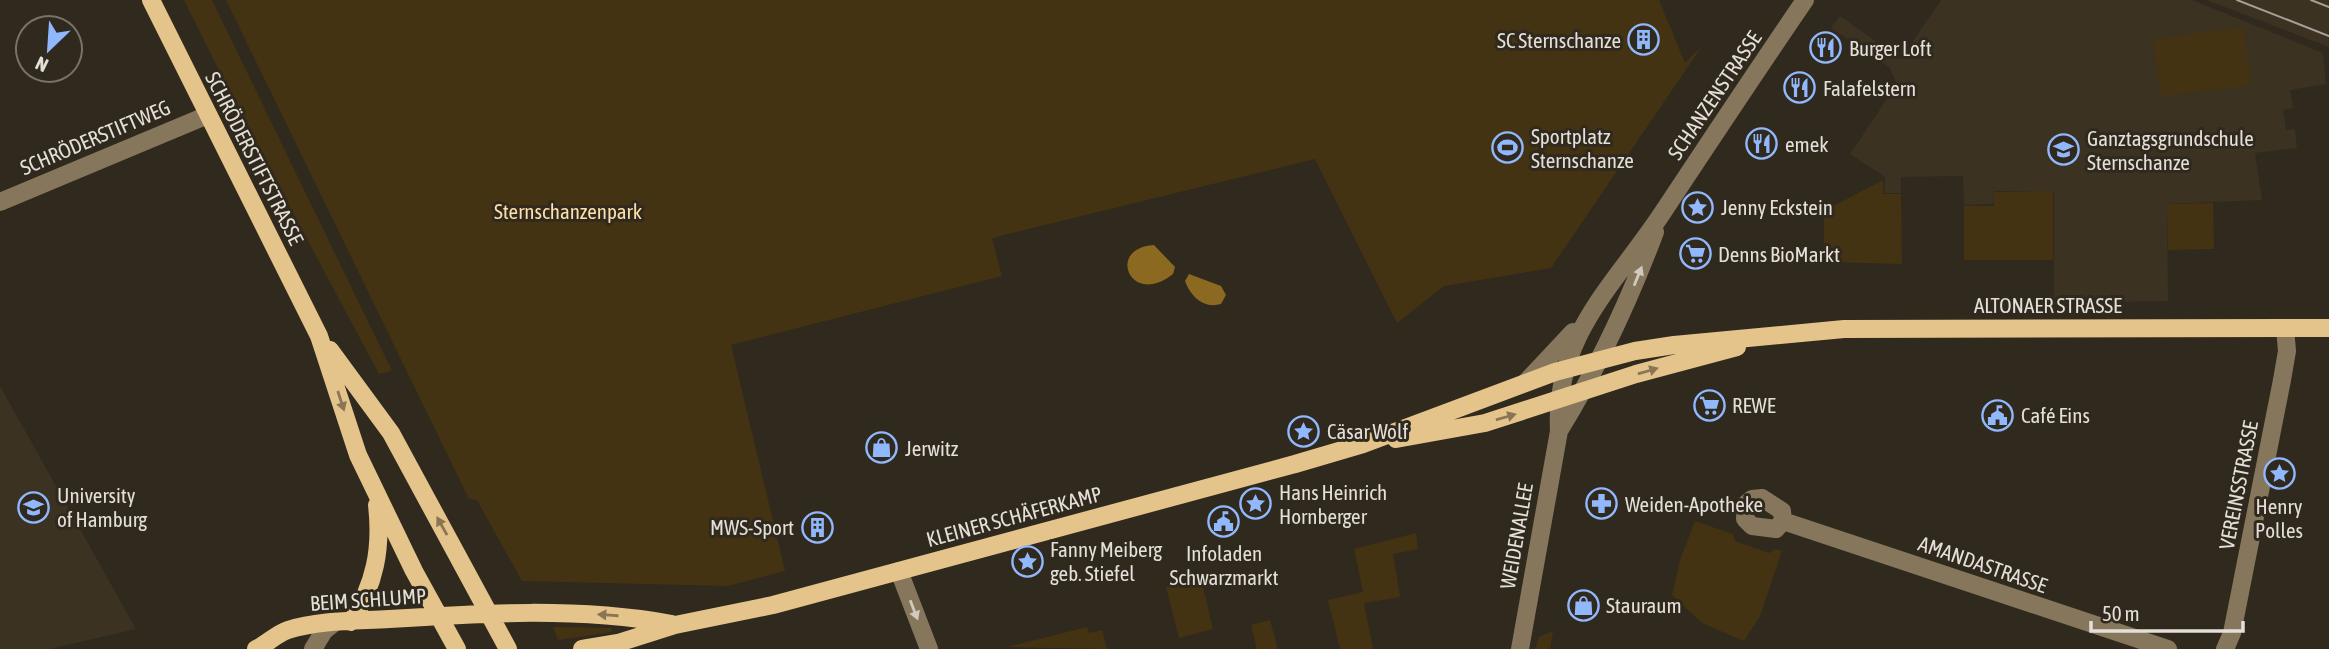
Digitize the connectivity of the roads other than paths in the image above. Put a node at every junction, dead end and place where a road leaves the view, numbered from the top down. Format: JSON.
{"nodes":[{"id":1,"x":151,"y":0,"type":"edge"},
{"id":2,"x":1805,"y":0,"type":"edge"},
{"id":3,"x":208,"y":115,"type":"junction"},
{"id":4,"x":0,"y":202,"type":"edge"},
{"id":5,"x":1661,"y":215,"type":"junction"},
{"id":6,"x":1589,"y":313,"type":"junction"},
{"id":7,"x":2285,"y":328,"type":"junction"},
{"id":8,"x":2329,"y":328,"type":"edge"},
{"id":9,"x":320,"y":336,"type":"junction"},
{"id":10,"x":1767,"y":338,"type":"junction"},
{"id":11,"x":1599,"y":360,"type":"junction"},
{"id":12,"x":1565,"y":369,"type":"junction"},
{"id":13,"x":1526,"y":382,"type":"junction"},
{"id":14,"x":1583,"y":392,"type":"junction"},
{"id":15,"x":1558,"y":400,"type":"junction"},
{"id":16,"x":1559,"y":431,"type":"junction"},
{"id":17,"x":1363,"y":444,"type":"junction"},
{"id":18,"x":376,"y":492,"type":"junction"},
{"id":19,"x":1783,"y":521,"type":"dead end"},
{"id":20,"x":900,"y":571,"type":"junction"},
{"id":21,"x":490,"y":614,"type":"junction"},
{"id":22,"x":438,"y":616,"type":"junction"},
{"id":23,"x":342,"y":622,"type":"junction"},
{"id":24,"x":675,"y":625,"type":"junction"},
{"id":25,"x":256,"y":649,"type":"edge"},
{"id":26,"x":313,"y":649,"type":"edge"},
{"id":27,"x":457,"y":649,"type":"edge"},
{"id":28,"x":508,"y":649,"type":"edge"},
{"id":29,"x":582,"y":649,"type":"edge"},
{"id":30,"x":929,"y":649,"type":"edge"},
{"id":31,"x":1520,"y":649,"type":"edge"},
{"id":32,"x":2168,"y":649,"type":"edge"},
{"id":33,"x":2225,"y":649,"type":"edge"}],
"edges":[{"from":1,"to":3,"type":"main road","name":"SCHRÖDERSTIFTSTRASSE"},
{"from":2,"to":5,"type":"street","name":"SCHANZENSTRASSE"},
{"from":3,"to":4,"type":"street","name":"SCHRÖDERSTIFTWEG"},
{"from":3,"to":9,"type":"main road","name":"SCHRÖDERSTIFTSTRASSE"},
{"from":5,"to":6,"type":"street","name":"SCHANZENSTRASSE"},
{"from":11,"to":5,"type":"street","name":"SCHANZENSTRASSE","one_way":true},
{"from":6,"to":12,"type":"street","name":"SCHANZENSTRASSE"},
{"from":6,"to":13,"type":"street"},
{"from":7,"to":8,"type":"main road","name":"ALTONAER STRASSE"},
{"from":7,"to":10,"type":"main road","name":"ALTONAER STRASSE"},
{"from":7,"to":33,"type":"street","name":"VEREINSSTRASSE"},
{"from":9,"to":18,"type":"main road","name":"SCHRÖDERSTIFTSTRASSE","one_way":true},
{"from":21,"to":9,"type":"main road","name":"SCHRÖDERSTIFTSTRASSE","one_way":true},
{"from":10,"to":11,"type":"main road","name":"ALTONAER STRASSE"},
{"from":14,"to":10,"type":"main road","name":"ALTONAER STRASSE","one_way":true},
{"from":11,"to":12,"type":"main road","name":"KLEINER SCHÄFERKAMP"},
{"from":11,"to":14,"type":"street","name":"SCHANZENSTRASSE"},
{"from":12,"to":13,"type":"main road","name":"KLEINER SCHÄFERKAMP"},
{"from":12,"to":15,"type":"street","name":"WEIDENALLEE"},
{"from":13,"to":17,"type":"main road","name":"KLEINER SCHÄFERKAMP"},
{"from":14,"to":15,"type":"main road","name":"ALTONAER STRASSE"},
{"from":14,"to":16,"type":"street","name":"WEIDENALLEE"},
{"from":15,"to":16,"type":"street","name":"WEIDENALLEE"},
{"from":17,"to":15,"type":"main road","name":"KLEINER SCHÄFERKAMP","one_way":true},
{"from":16,"to":31,"type":"street","name":"WEIDENALLEE"},
{"from":17,"to":20,"type":"main road","name":"KLEINER SCHÄFERKAMP"},
{"from":18,"to":22,"type":"main road","name":"SCHRÖDERSTIFTSTRASSE"},
{"from":18,"to":23,"type":"main road"},
{"from":19,"to":32,"type":"street","name":"AMANDASTRASSE"},
{"from":20,"to":24,"type":"main road","name":"KLEINER SCHÄFERKAMP"},
{"from":20,"to":30,"type":"street","one_way":true},
{"from":21,"to":22,"type":"main road","name":"BEIM SCHLUMP"},
{"from":24,"to":21,"type":"main road","name":"KLEINER SCHÄFERKAMP","one_way":true},
{"from":21,"to":28,"type":"main road","name":"SCHRÖDERSTIFTSTRASSE"},
{"from":22,"to":23,"type":"main road","name":"BEIM SCHLUMP"},
{"from":22,"to":27,"type":"main road","name":"SCHRÖDERSTIFTSTRASSE"},
{"from":23,"to":25,"type":"main road","name":"BEIM SCHLUMP"},
{"from":23,"to":26,"type":"street"},
{"from":24,"to":29,"type":"main road","name":"KLEINER SCHÄFERKAMP"}]}
